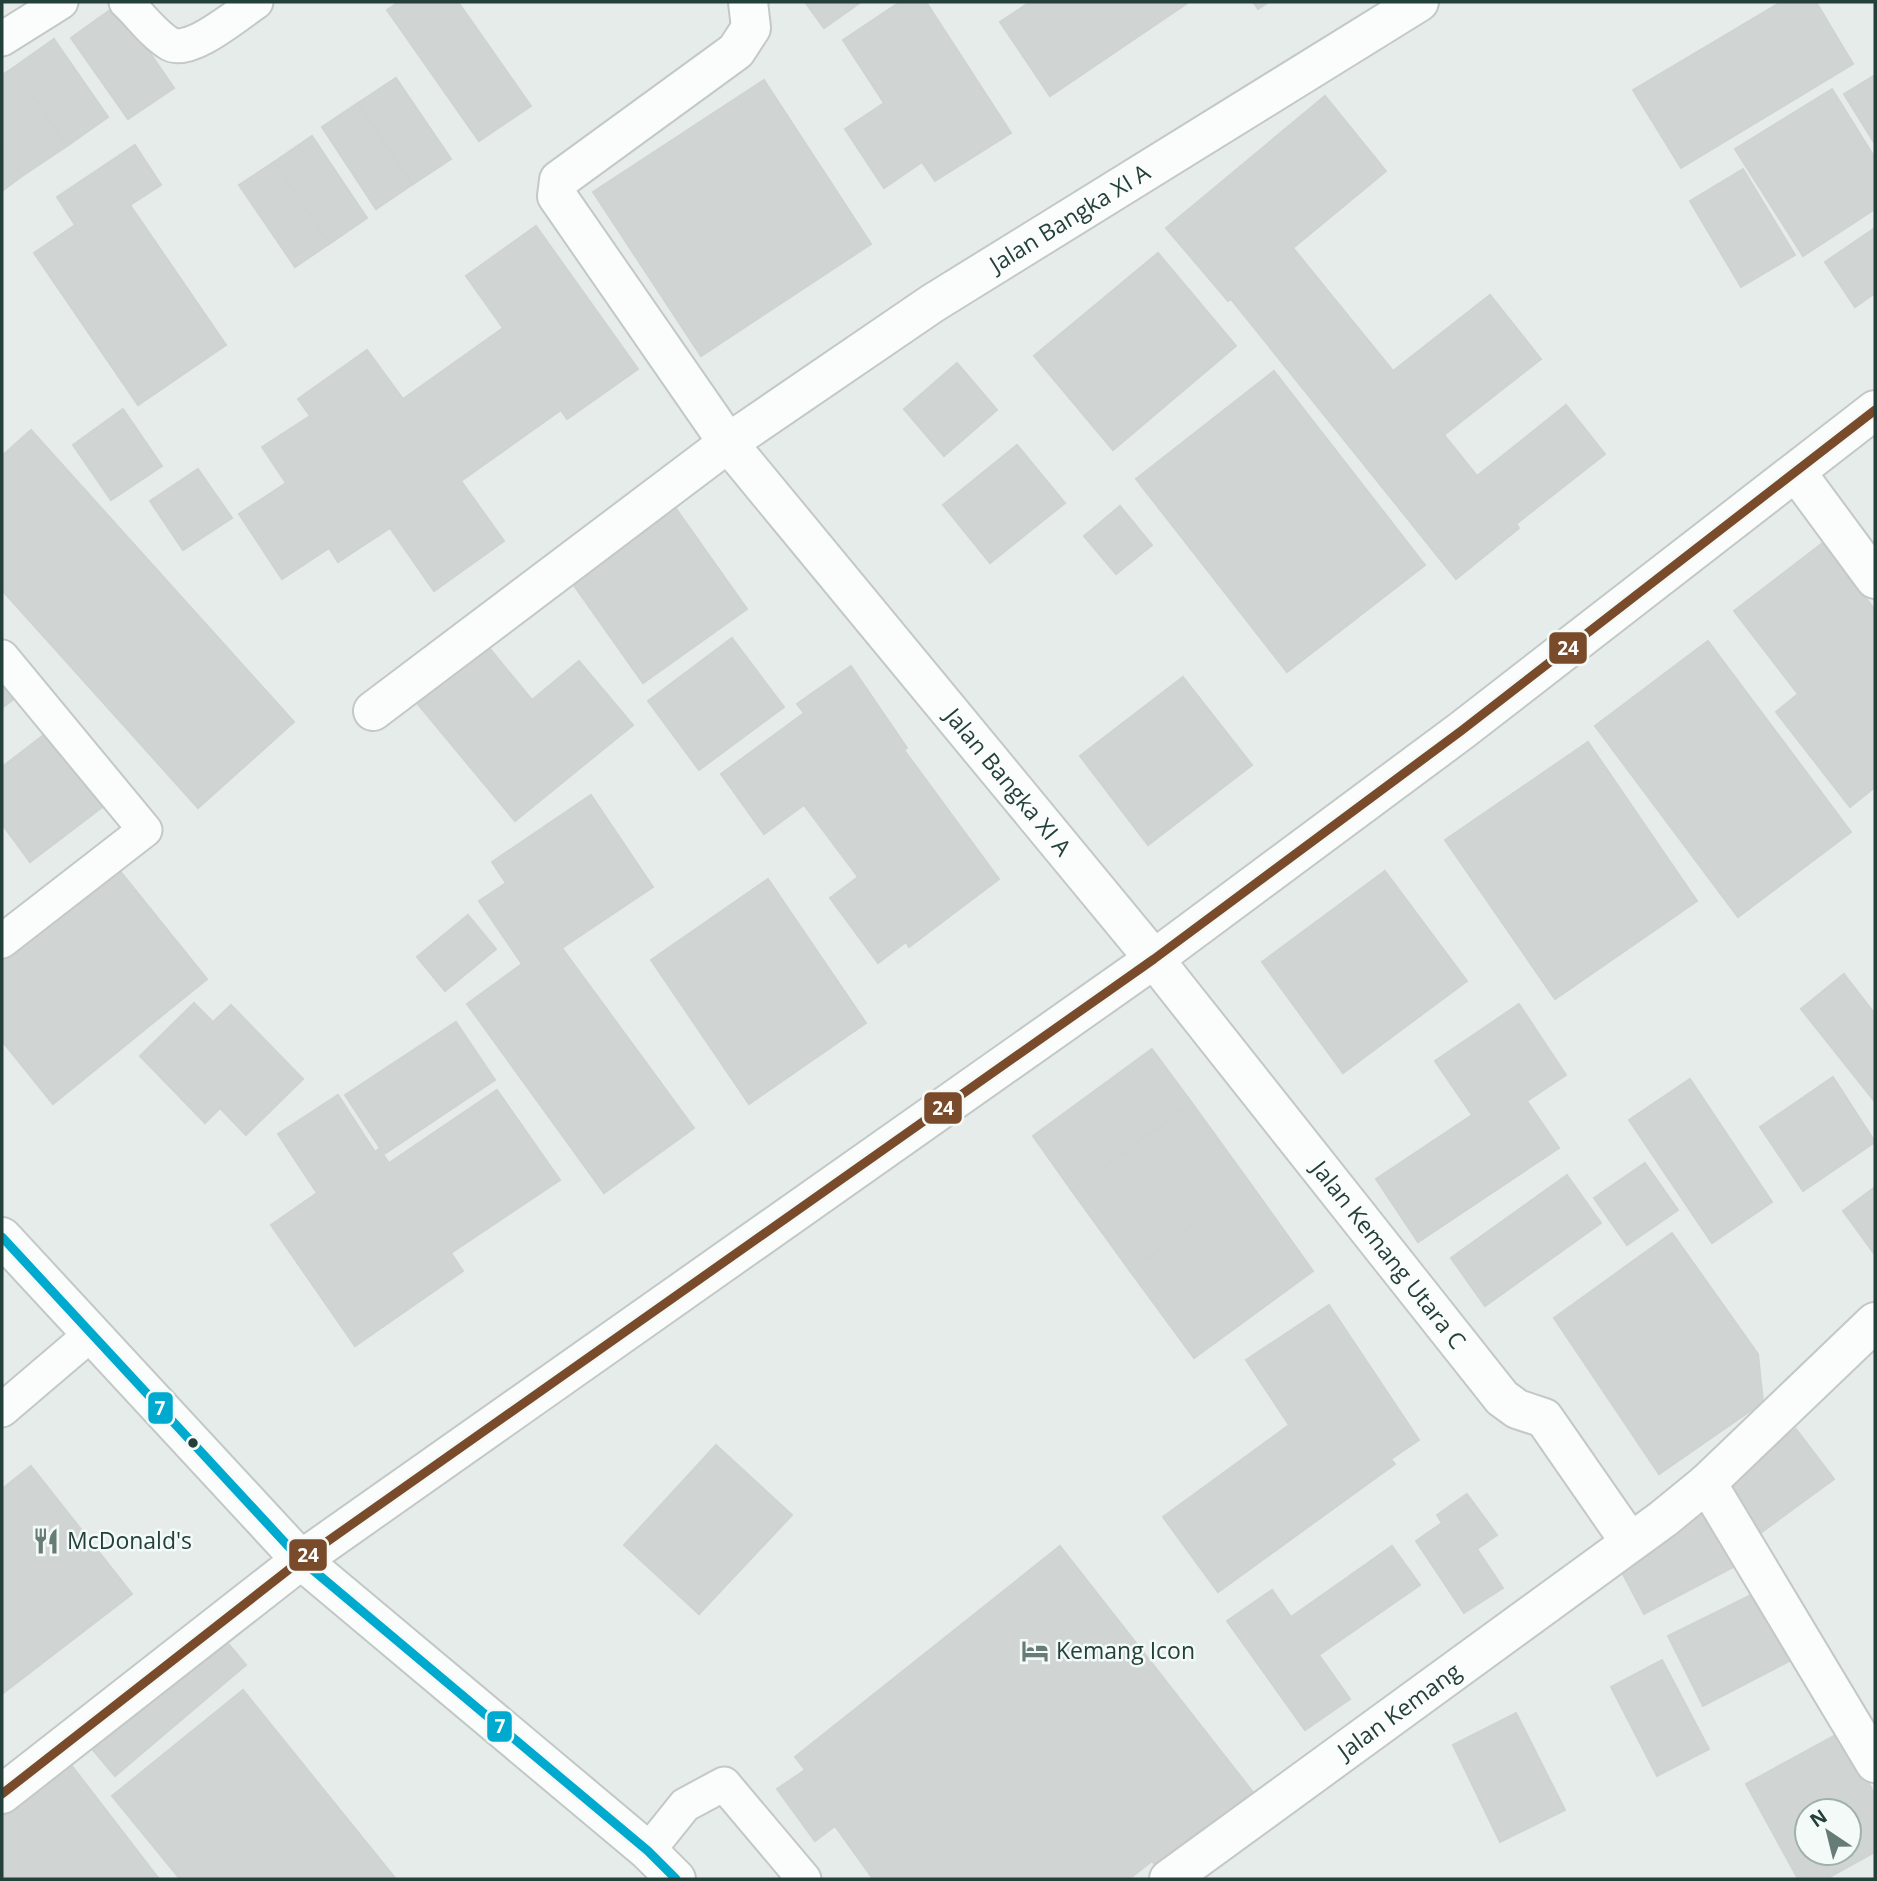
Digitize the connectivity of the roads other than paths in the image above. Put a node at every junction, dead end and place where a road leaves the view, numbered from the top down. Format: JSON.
{"nodes":[{"id":1,"x":61,"y":2,"type":"edge"},
{"id":2,"x":126,"y":2,"type":"edge"},
{"id":3,"x":256,"y":2,"type":"edge"},
{"id":4,"x":748,"y":2,"type":"edge"},
{"id":5,"x":1419,"y":2,"type":"edge"},
{"id":6,"x":2,"y":39,"type":"edge"},
{"id":7,"x":1875,"y":410,"type":"edge"},
{"id":8,"x":728,"y":443,"type":"junction"},
{"id":9,"x":1796,"y":472,"type":"junction"},
{"id":10,"x":1875,"y":579,"type":"edge"},
{"id":11,"x":2,"y":657,"type":"edge"},
{"id":12,"x":373,"y":711,"type":"dead end"},
{"id":13,"x":2,"y":941,"type":"edge"},
{"id":14,"x":1154,"y":959,"type":"junction"},
{"id":15,"x":2,"y":1237,"type":"edge"},
{"id":16,"x":1875,"y":1322,"type":"edge"},
{"id":17,"x":90,"y":1335,"type":"junction"},
{"id":18,"x":2,"y":1410,"type":"edge"},
{"id":19,"x":1707,"y":1483,"type":"junction"},
{"id":20,"x":1630,"y":1542,"type":"junction"},
{"id":21,"x":300,"y":1560,"type":"junction"},
{"id":22,"x":1875,"y":1763,"type":"edge"},
{"id":23,"x":2,"y":1794,"type":"edge"},
{"id":24,"x":648,"y":1851,"type":"junction"},
{"id":25,"x":676,"y":1879,"type":"edge"},
{"id":26,"x":804,"y":1879,"type":"edge"},
{"id":27,"x":1169,"y":1879,"type":"edge"}],
"edges":[{"from":1,"to":6,"type":"lane"},
{"from":2,"to":3,"type":"lane"},
{"from":4,"to":8,"type":"street","name":"Jalan Bangka XI A"},
{"from":5,"to":8,"type":"street","name":"Jalan Bangka XI A"},
{"from":7,"to":9,"type":"street"},
{"from":8,"to":12,"type":"street"},
{"from":8,"to":14,"type":"street","name":"Jalan Bangka XI A"},
{"from":9,"to":10,"type":"street"},
{"from":9,"to":14,"type":"street"},
{"from":11,"to":13,"type":"lane"},
{"from":14,"to":20,"type":"street","name":"Jalan Kemang Utara C"},
{"from":14,"to":21,"type":"street"},
{"from":15,"to":17,"type":"street"},
{"from":16,"to":19,"type":"street","name":"Jalan Kemang"},
{"from":17,"to":18,"type":"lane"},
{"from":17,"to":21,"type":"street"},
{"from":19,"to":20,"type":"street","name":"Jalan Kemang"},
{"from":19,"to":22,"type":"street"},
{"from":20,"to":27,"type":"street","name":"Jalan Kemang"},
{"from":21,"to":23,"type":"street"},
{"from":21,"to":24,"type":"street"},
{"from":24,"to":25,"type":"street"},
{"from":24,"to":26,"type":"lane"}]}
